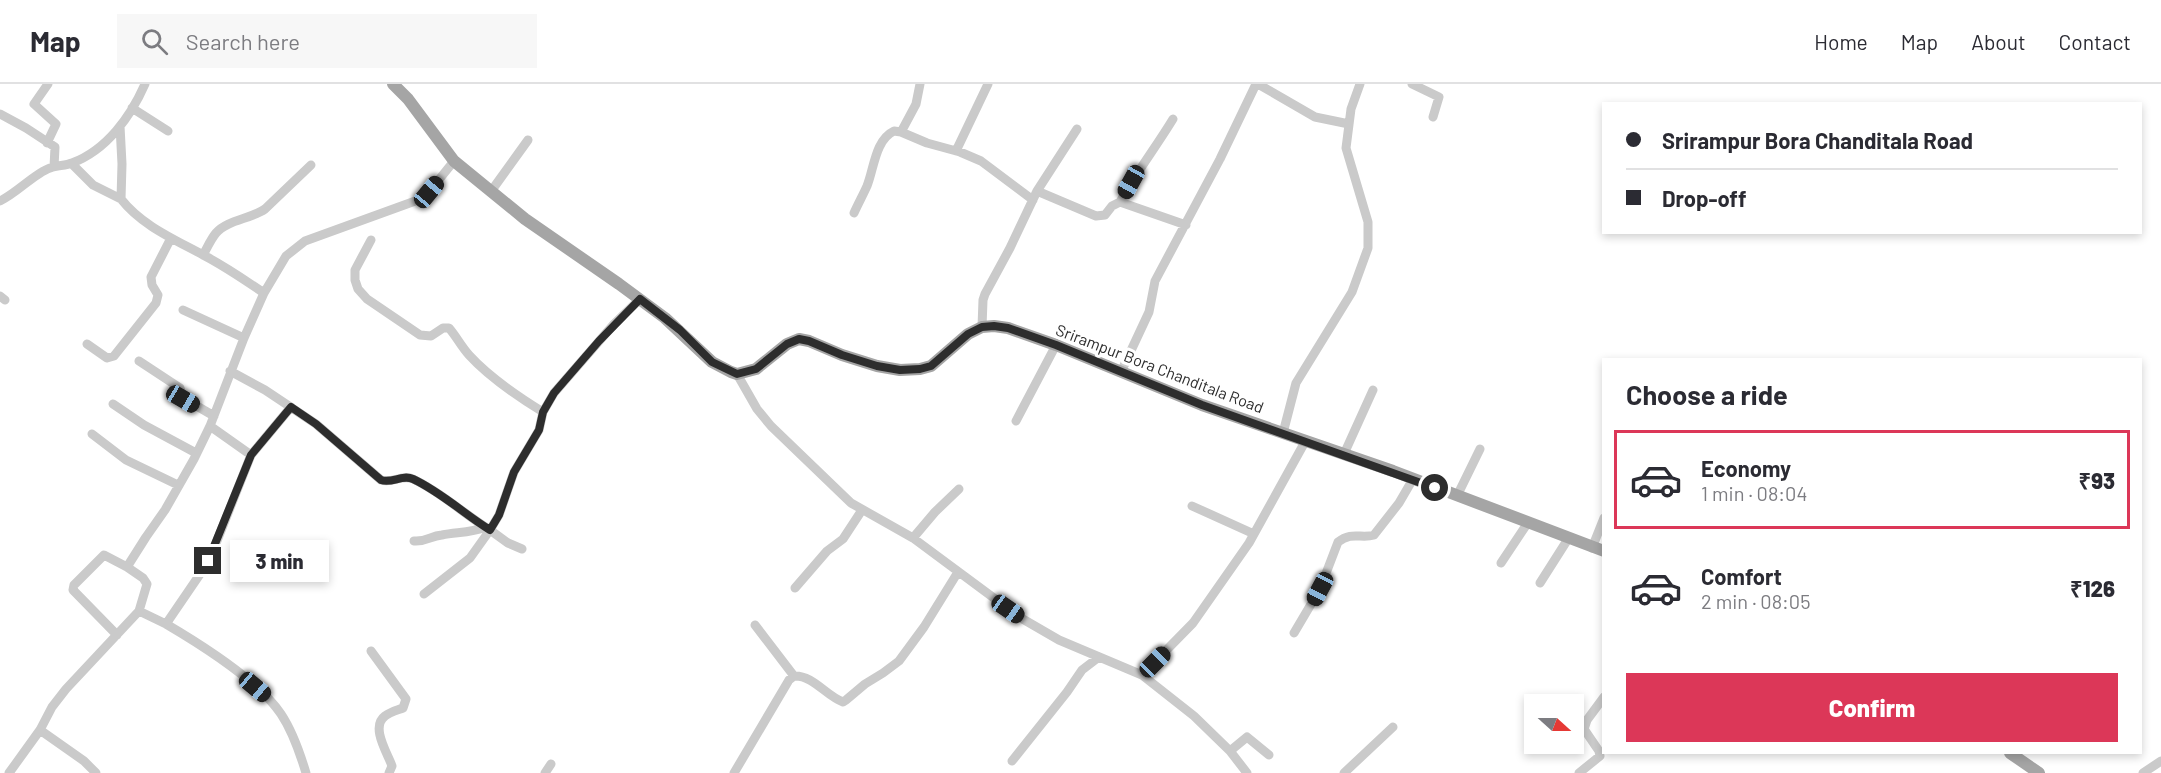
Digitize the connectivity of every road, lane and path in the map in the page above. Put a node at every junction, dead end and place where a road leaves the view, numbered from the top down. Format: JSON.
{"nodes":[{"id":1,"x":48,"y":84,"type":"edge"},
{"id":2,"x":145,"y":84,"type":"edge"},
{"id":3,"x":920,"y":84,"type":"edge"},
{"id":4,"x":988,"y":84,"type":"edge"},
{"id":5,"x":1257,"y":84,"type":"edge"},
{"id":6,"x":1360,"y":84,"type":"edge"},
{"id":7,"x":1412,"y":84,"type":"edge"},
{"id":8,"x":395,"y":85,"type":"edge"},
{"id":9,"x":132,"y":108,"type":"junction"},
{"id":10,"x":0,"y":114,"type":"edge"},
{"id":11,"x":1433,"y":117,"type":"dead end"},
{"id":12,"x":1173,"y":119,"type":"dead end"},
{"id":13,"x":1349,"y":124,"type":"junction"},
{"id":14,"x":120,"y":126,"type":"junction"},
{"id":15,"x":1077,"y":129,"type":"dead end"},
{"id":16,"x":168,"y":131,"type":"dead end"},
{"id":17,"x":901,"y":132,"type":"junction"},
{"id":18,"x":528,"y":140,"type":"dead end"},
{"id":19,"x":47,"y":143,"type":"junction"},
{"id":20,"x":956,"y":151,"type":"junction"},
{"id":21,"x":454,"y":161,"type":"junction"},
{"id":22,"x":72,"y":164,"type":"junction"},
{"id":23,"x":311,"y":165,"type":"dead end"},
{"id":24,"x":54,"y":167,"type":"junction"},
{"id":25,"x":492,"y":190,"type":"junction"},
{"id":26,"x":1035,"y":195,"type":"junction"},
{"id":27,"x":121,"y":199,"type":"junction"},
{"id":28,"x":0,"y":201,"type":"edge"},
{"id":29,"x":1120,"y":202,"type":"junction"},
{"id":30,"x":854,"y":213,"type":"dead end"},
{"id":31,"x":1185,"y":225,"type":"junction"},
{"id":32,"x":171,"y":238,"type":"junction"},
{"id":33,"x":371,"y":240,"type":"dead end"},
{"id":34,"x":203,"y":255,"type":"junction"},
{"id":35,"x":264,"y":293,"type":"junction"},
{"id":36,"x":640,"y":299,"type":"junction"},
{"id":37,"x":183,"y":310,"type":"dead end"},
{"id":38,"x":982,"y":327,"type":"junction"},
{"id":39,"x":244,"y":338,"type":"junction"},
{"id":40,"x":87,"y":344,"type":"dead end"},
{"id":41,"x":1056,"y":345,"type":"junction"},
{"id":42,"x":139,"y":361,"type":"dead end"},
{"id":43,"x":230,"y":371,"type":"junction"},
{"id":44,"x":1121,"y":372,"type":"junction"},
{"id":45,"x":737,"y":374,"type":"junction"},
{"id":46,"x":1373,"y":390,"type":"dead end"},
{"id":47,"x":113,"y":404,"type":"dead end"},
{"id":48,"x":291,"y":407,"type":"junction"},
{"id":49,"x":543,"y":412,"type":"junction"},
{"id":50,"x":212,"y":421,"type":"junction"},
{"id":51,"x":1016,"y":421,"type":"dead end"},
{"id":52,"x":1283,"y":433,"type":"junction"},
{"id":53,"x":92,"y":434,"type":"dead end"},
{"id":54,"x":1306,"y":440,"type":"junction"},
{"id":55,"x":1480,"y":449,"type":"dead end"},
{"id":56,"x":196,"y":453,"type":"junction"},
{"id":57,"x":1344,"y":454,"type":"junction"},
{"id":58,"x":251,"y":455,"type":"junction"},
{"id":59,"x":1413,"y":479,"type":"junction"},
{"id":60,"x":178,"y":485,"type":"junction"},
{"id":61,"x":959,"y":489,"type":"dead end"},
{"id":62,"x":1456,"y":496,"type":"junction"},
{"id":63,"x":1192,"y":506,"type":"dead end"},
{"id":64,"x":862,"y":510,"type":"junction"},
{"id":65,"x":1527,"y":524,"type":"junction"},
{"id":66,"x":487,"y":528,"type":"junction"},
{"id":67,"x":1602,"y":528,"type":"edge"},
{"id":68,"x":1254,"y":534,"type":"junction"},
{"id":69,"x":913,"y":538,"type":"junction"},
{"id":70,"x":1568,"y":539,"type":"junction"},
{"id":71,"x":414,"y":541,"type":"dead end"},
{"id":72,"x":522,"y":549,"type":"dead end"},
{"id":73,"x":1598,"y":549,"type":"edge"},
{"id":74,"x":1501,"y":563,"type":"dead end"},
{"id":75,"x":127,"y":567,"type":"junction"},
{"id":76,"x":958,"y":572,"type":"junction"},
{"id":77,"x":1540,"y":583,"type":"dead end"},
{"id":78,"x":795,"y":588,"type":"dead end"},
{"id":79,"x":424,"y":594,"type":"dead end"},
{"id":80,"x":139,"y":611,"type":"junction"},
{"id":81,"x":166,"y":624,"type":"junction"},
{"id":82,"x":755,"y":625,"type":"dead end"},
{"id":83,"x":1294,"y":633,"type":"dead end"},
{"id":84,"x":117,"y":636,"type":"junction"},
{"id":85,"x":371,"y":651,"type":"dead end"},
{"id":86,"x":1099,"y":657,"type":"junction"},
{"id":87,"x":1142,"y":675,"type":"junction"},
{"id":88,"x":794,"y":676,"type":"junction"},
{"id":89,"x":1602,"y":700,"type":"edge"},
{"id":90,"x":1393,"y":727,"type":"dead end"},
{"id":91,"x":40,"y":730,"type":"junction"},
{"id":92,"x":1230,"y":751,"type":"junction"},
{"id":93,"x":2011,"y":754,"type":"edge"},
{"id":94,"x":1269,"y":755,"type":"dead end"},
{"id":95,"x":1012,"y":761,"type":"dead end"},
{"id":96,"x":2161,"y":761,"type":"edge"},
{"id":97,"x":551,"y":764,"type":"dead end"},
{"id":98,"x":9,"y":773,"type":"edge"},
{"id":99,"x":96,"y":773,"type":"edge"},
{"id":100,"x":306,"y":773,"type":"edge"},
{"id":101,"x":389,"y":773,"type":"edge"},
{"id":102,"x":545,"y":773,"type":"edge"},
{"id":103,"x":734,"y":773,"type":"edge"},
{"id":104,"x":1247,"y":773,"type":"edge"},
{"id":105,"x":1344,"y":773,"type":"edge"},
{"id":106,"x":1579,"y":773,"type":"edge"},
{"id":107,"x":2039,"y":773,"type":"edge"},
{"id":108,"x":2143,"y":773,"type":"edge"}],
"edges":[{"from":1,"to":19,"type":"street"},
{"from":2,"to":9,"type":"street"},
{"from":3,"to":17,"type":"street"},
{"from":4,"to":20,"type":"street"},
{"from":5,"to":13,"type":"street"},
{"from":5,"to":31,"type":"street"},
{"from":6,"to":13,"type":"street"},
{"from":7,"to":11,"type":"street"},
{"from":8,"to":21,"type":"main road"},
{"from":9,"to":14,"type":"street"},
{"from":9,"to":16,"type":"street"},
{"from":10,"to":19,"type":"street"},
{"from":12,"to":29,"type":"street"},
{"from":13,"to":52,"type":"street"},
{"from":14,"to":22,"type":"street"},
{"from":14,"to":27,"type":"street"},
{"from":15,"to":26,"type":"street"},
{"from":17,"to":20,"type":"street"},
{"from":17,"to":30,"type":"street"},
{"from":18,"to":25,"type":"street"},
{"from":19,"to":24,"type":"street"},
{"from":20,"to":26,"type":"street"},
{"from":21,"to":25,"type":"main road"},
{"from":21,"to":35,"type":"street"},
{"from":22,"to":24,"type":"street"},
{"from":22,"to":27,"type":"street"},
{"from":23,"to":34,"type":"street"},
{"from":24,"to":28,"type":"street"},
{"from":25,"to":36,"type":"main road"},
{"from":26,"to":29,"type":"street"},
{"from":26,"to":38,"type":"street"},
{"from":27,"to":32,"type":"street"},
{"from":29,"to":31,"type":"street"},
{"from":31,"to":44,"type":"street"},
{"from":32,"to":34,"type":"street"},
{"from":32,"to":40,"type":"street"},
{"from":33,"to":49,"type":"street"},
{"from":34,"to":35,"type":"street"},
{"from":35,"to":39,"type":"street"},
{"from":36,"to":45,"type":"main road"},
{"from":36,"to":49,"type":"street"},
{"from":37,"to":39,"type":"street"},
{"from":38,"to":41,"type":"main road","name":"Srirampur Bora Chanditala Road"},
{"from":38,"to":45,"type":"main road"},
{"from":39,"to":43,"type":"street"},
{"from":41,"to":44,"type":"main road","name":"Srirampur Bora Chanditala Road"},
{"from":41,"to":51,"type":"street"},
{"from":42,"to":50,"type":"street"},
{"from":43,"to":48,"type":"street"},
{"from":43,"to":50,"type":"street"},
{"from":44,"to":52,"type":"main road","name":"Srirampur Bora Chanditala Road"},
{"from":45,"to":64,"type":"street"},
{"from":46,"to":57,"type":"street"},
{"from":47,"to":56,"type":"street"},
{"from":48,"to":58,"type":"street"},
{"from":48,"to":66,"type":"street"},
{"from":49,"to":66,"type":"street"},
{"from":50,"to":56,"type":"street"},
{"from":50,"to":58,"type":"street"},
{"from":52,"to":54,"type":"main road","name":"Srirampur Bora Chanditala Road"},
{"from":53,"to":60,"type":"street"},
{"from":54,"to":57,"type":"main road","name":"Srirampur Bora Chanditala Road"},
{"from":54,"to":68,"type":"street"},
{"from":55,"to":62,"type":"street"},
{"from":56,"to":60,"type":"street"},
{"from":57,"to":59,"type":"main road","name":"Srirampur Bora Chanditala Road"},
{"from":58,"to":81,"type":"street"},
{"from":59,"to":62,"type":"main road","name":"Srirampur Bora Chanditala Road"},
{"from":59,"to":83,"type":"street"},
{"from":60,"to":75,"type":"street"},
{"from":61,"to":69,"type":"street"},
{"from":62,"to":65,"type":"main road","name":"Srirampur Bora Chanditala Road"},
{"from":63,"to":68,"type":"street"},
{"from":64,"to":69,"type":"street"},
{"from":64,"to":78,"type":"street"},
{"from":65,"to":70,"type":"main road","name":"Srirampur Bora Chanditala Road"},
{"from":65,"to":74,"type":"street"},
{"from":66,"to":71,"type":"street"},
{"from":66,"to":72,"type":"street"},
{"from":66,"to":79,"type":"street"},
{"from":67,"to":73,"type":"street"},
{"from":68,"to":87,"type":"street"},
{"from":69,"to":76,"type":"street"},
{"from":70,"to":73,"type":"main road","name":"Srirampur Bora Chanditala Road"},
{"from":70,"to":77,"type":"street"},
{"from":75,"to":80,"type":"street"},
{"from":75,"to":84,"type":"street"},
{"from":76,"to":86,"type":"street"},
{"from":76,"to":88,"type":"street"},
{"from":80,"to":81,"type":"street"},
{"from":80,"to":84,"type":"street"},
{"from":81,"to":100,"type":"street"},
{"from":82,"to":88,"type":"street"},
{"from":84,"to":91,"type":"street"},
{"from":85,"to":101,"type":"street"},
{"from":86,"to":87,"type":"street"},
{"from":86,"to":95,"type":"street"},
{"from":87,"to":92,"type":"street"},
{"from":88,"to":103,"type":"street"},
{"from":89,"to":106,"type":"street"},
{"from":90,"to":105,"type":"street"},
{"from":91,"to":98,"type":"street"},
{"from":91,"to":99,"type":"street"},
{"from":92,"to":94,"type":"street"},
{"from":92,"to":104,"type":"street"},
{"from":93,"to":107,"type":"main road"},
{"from":96,"to":108,"type":"street"},
{"from":97,"to":102,"type":"street"}]}
